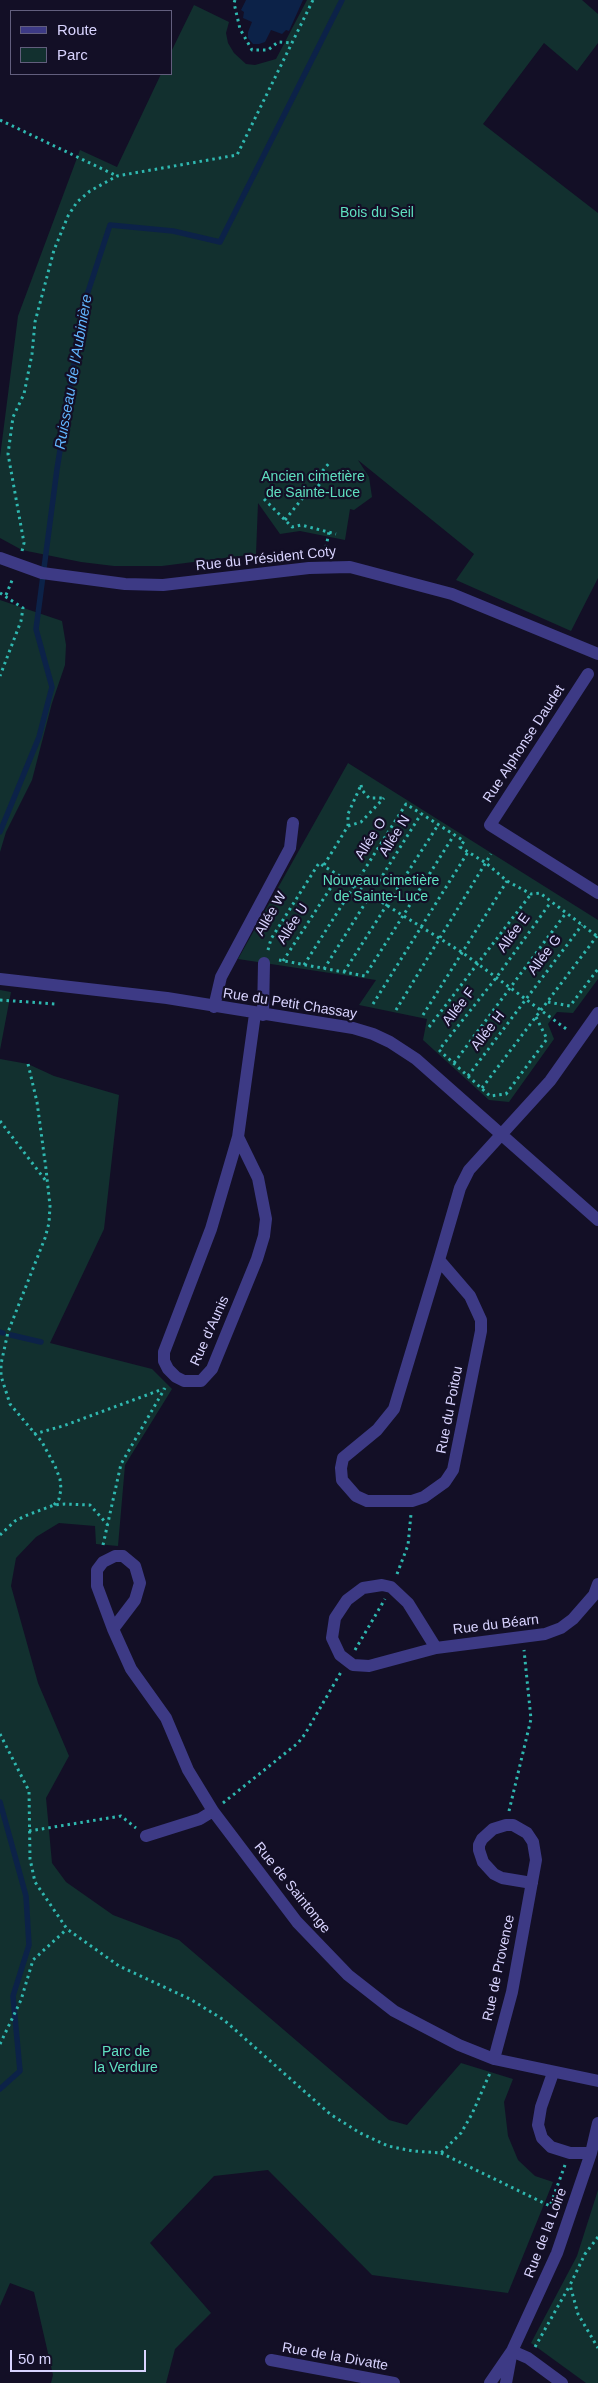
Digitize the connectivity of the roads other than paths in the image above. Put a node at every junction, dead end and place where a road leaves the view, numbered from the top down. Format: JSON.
{"nodes":[{"id":1,"x":0,"y":558,"type":"edge"},
{"id":2,"x":598,"y":654,"type":"edge"},
{"id":3,"x":588,"y":674,"type":"dead end"},
{"id":4,"x":293,"y":823,"type":"dead end"},
{"id":5,"x":598,"y":893,"type":"edge"},
{"id":6,"x":265,"y":961,"type":"road end"},
{"id":7,"x":0,"y":978,"type":"edge"},
{"id":8,"x":214,"y":1007,"type":"junction"},
{"id":9,"x":598,"y":1013,"type":"edge"},
{"id":10,"x":259,"y":1014,"type":"junction"},
{"id":11,"x":499,"y":1135,"type":"junction"},
{"id":12,"x":238,"y":1136,"type":"junction"},
{"id":13,"x":598,"y":1220,"type":"edge"},
{"id":14,"x":438,"y":1260,"type":"junction"},
{"id":15,"x":598,"y":1584,"type":"edge"},
{"id":16,"x":113,"y":1629,"type":"junction"},
{"id":17,"x":436,"y":1648,"type":"junction"},
{"id":18,"x":213,"y":1811,"type":"junction"},
{"id":19,"x":146,"y":1836,"type":"road end"},
{"id":20,"x":532,"y":1883,"type":"junction"},
{"id":21,"x":494,"y":2059,"type":"junction"},
{"id":22,"x":553,"y":2073,"type":"junction"},
{"id":23,"x":598,"y":2081,"type":"edge"},
{"id":24,"x":598,"y":2123,"type":"edge"},
{"id":25,"x":591,"y":2153,"type":"junction"},
{"id":26,"x":512,"y":2352,"type":"junction"},
{"id":27,"x":271,"y":2360,"type":"dead end"},
{"id":28,"x":394,"y":2383,"type":"edge"},
{"id":29,"x":490,"y":2383,"type":"edge"},
{"id":30,"x":506,"y":2383,"type":"edge"},
{"id":31,"x":562,"y":2383,"type":"edge"}],
"edges":[{"from":1,"to":2,"type":"street","name":"Rue du Président Coty"},
{"from":3,"to":5,"type":"street","name":"Rue Alphonse Daudet"},
{"from":4,"to":8,"type":"street"},
{"from":6,"to":10,"type":"street"},
{"from":7,"to":8,"type":"street","name":"Rue du Petit Chassay"},
{"from":8,"to":10,"type":"street","name":"Rue du Petit Chassay"},
{"from":9,"to":11,"type":"street","name":"Rue du Poitou"},
{"from":10,"to":11,"type":"street","name":"Rue du Petit Chassay"},
{"from":10,"to":12,"type":"street","name":"Rue d'Aunis"},
{"from":11,"to":13,"type":"street","name":"Rue du Petit Chassay"},
{"from":11,"to":14,"type":"street","name":"Rue du Poitou"},
{"from":12,"to":12,"type":"street","name":"Rue d'Aunis"},
{"from":14,"to":14,"type":"street","name":"Rue du Poitou"},
{"from":15,"to":17,"type":"street","name":"Rue du Béarn"},
{"from":16,"to":16,"type":"street","name":"Rue de Saintonge"},
{"from":16,"to":18,"type":"street","name":"Rue de Saintonge"},
{"from":17,"to":17,"type":"street","name":"Rue du Béarn"},
{"from":18,"to":19,"type":"street"},
{"from":18,"to":21,"type":"street","name":"Rue de Saintonge"},
{"from":20,"to":20,"type":"street","name":"Rue de Provence"},
{"from":20,"to":21,"type":"street","name":"Rue de Provence"},
{"from":21,"to":22,"type":"street","name":"Rue de Saintonge"},
{"from":22,"to":23,"type":"street","name":"Rue de Saintonge"},
{"from":22,"to":25,"type":"street"},
{"from":24,"to":25,"type":"street","name":"Rue de la Loire"},
{"from":25,"to":26,"type":"street","name":"Rue de la Loire"},
{"from":26,"to":29,"type":"street","name":"Rue de la Loire"},
{"from":26,"to":30,"type":"street","name":"Rue de la Loire"},
{"from":26,"to":31,"type":"street"},
{"from":27,"to":28,"type":"street","name":"Rue de la Divatte"}]}
